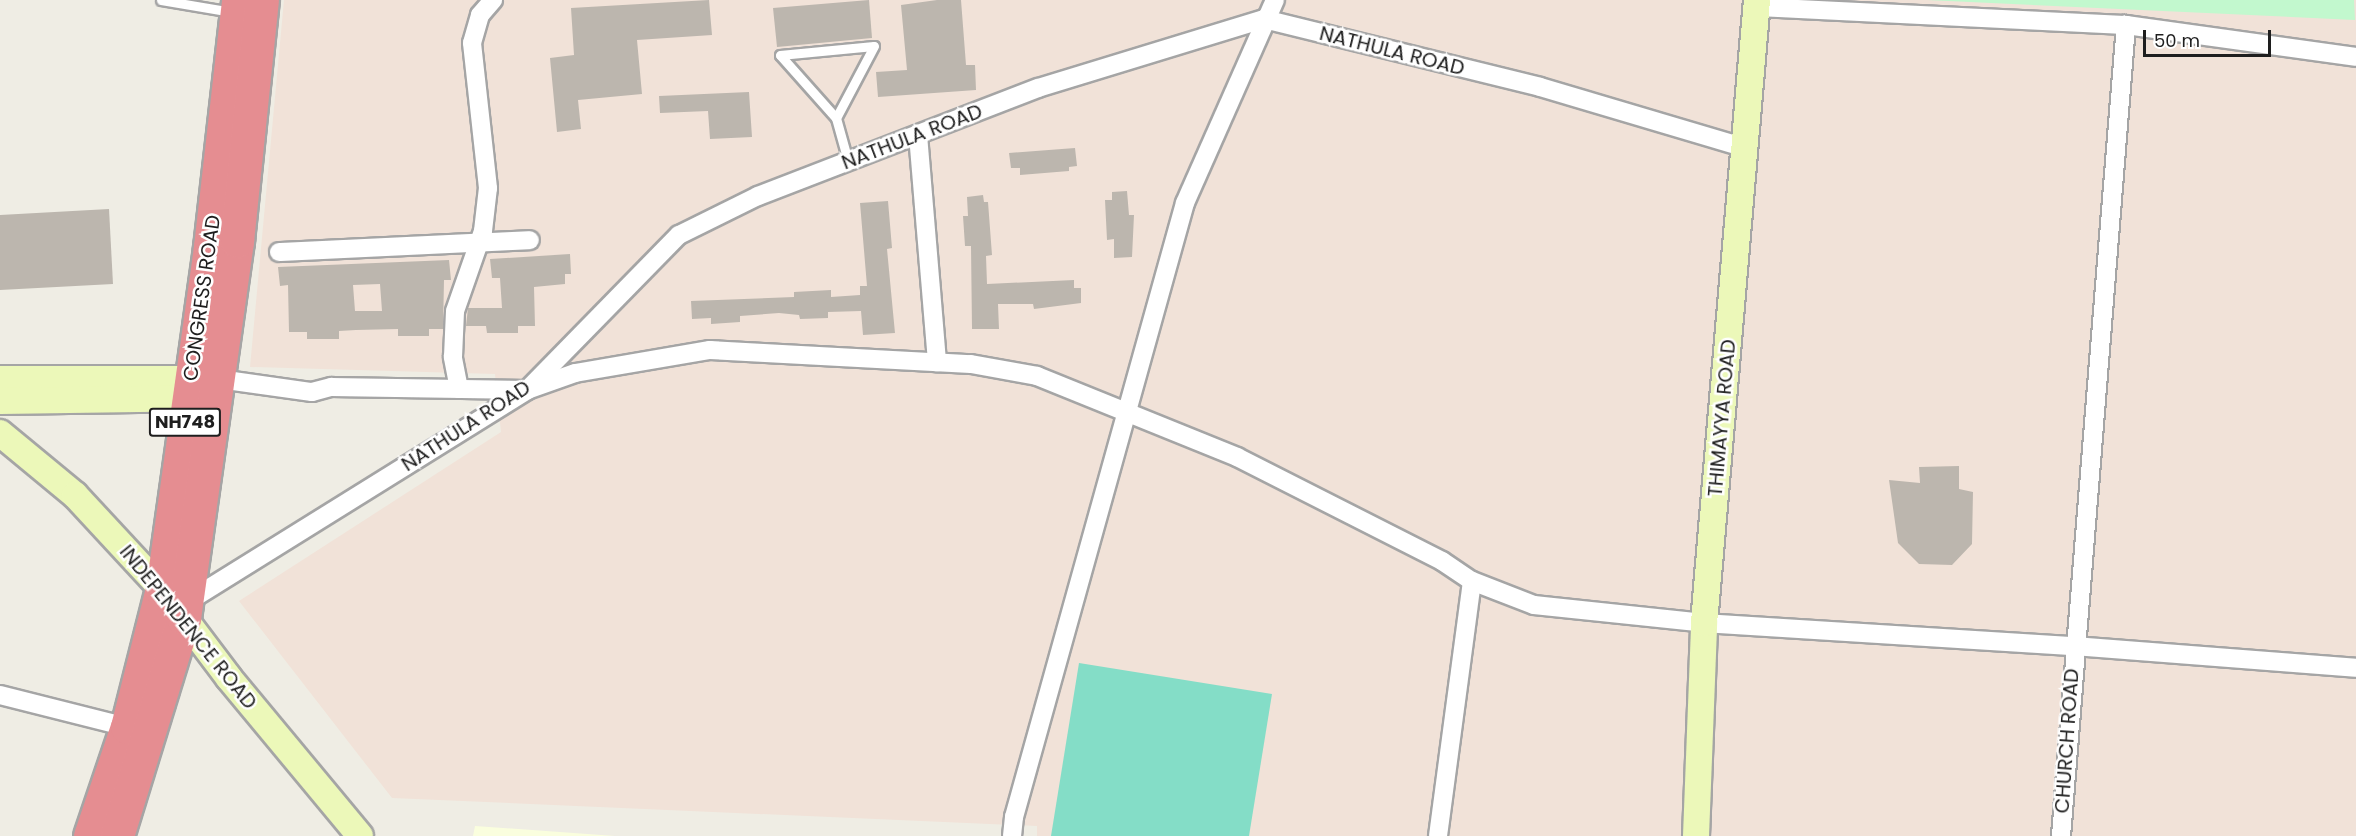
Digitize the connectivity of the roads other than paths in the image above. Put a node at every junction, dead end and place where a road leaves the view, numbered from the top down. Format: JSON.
{"nodes":[{"id":1,"x":161,"y":0,"type":"edge"},
{"id":2,"x":493,"y":0,"type":"edge"},
{"id":3,"x":1275,"y":0,"type":"edge"},
{"id":4,"x":1757,"y":3,"type":"edge"},
{"id":5,"x":246,"y":4,"type":"edge"},
{"id":6,"x":1264,"y":19,"type":"junction"},
{"id":7,"x":2126,"y":25,"type":"junction"},
{"id":8,"x":2356,"y":57,"type":"edge"},
{"id":9,"x":836,"y":118,"type":"junction"},
{"id":10,"x":918,"y":135,"type":"junction"},
{"id":11,"x":1746,"y":148,"type":"junction"},
{"id":12,"x":848,"y":161,"type":"junction"},
{"id":13,"x":530,"y":240,"type":"dead end"},
{"id":14,"x":479,"y":243,"type":"junction"},
{"id":15,"x":279,"y":252,"type":"dead end"},
{"id":16,"x":937,"y":362,"type":"junction"},
{"id":17,"x":0,"y":379,"type":"edge"},
{"id":18,"x":204,"y":388,"type":"junction"},
{"id":19,"x":459,"y":388,"type":"junction"},
{"id":20,"x":527,"y":390,"type":"junction"},
{"id":21,"x":0,"y":401,"type":"edge"},
{"id":22,"x":1128,"y":414,"type":"junction"},
{"id":23,"x":0,"y":434,"type":"edge"},
{"id":24,"x":1472,"y":580,"type":"junction"},
{"id":25,"x":178,"y":603,"type":"junction"},
{"id":26,"x":1704,"y":623,"type":"junction"},
{"id":27,"x":2073,"y":646,"type":"junction"},
{"id":28,"x":2356,"y":668,"type":"edge"},
{"id":29,"x":0,"y":695,"type":"edge"},
{"id":30,"x":128,"y":727,"type":"junction"},
{"id":31,"x":90,"y":836,"type":"edge"},
{"id":32,"x":117,"y":836,"type":"edge"},
{"id":33,"x":360,"y":836,"type":"edge"},
{"id":34,"x":1012,"y":836,"type":"edge"},
{"id":35,"x":1438,"y":836,"type":"edge"},
{"id":36,"x":1696,"y":836,"type":"edge"},
{"id":37,"x":2061,"y":836,"type":"edge"}],
"edges":[{"from":1,"to":5,"type":"lane"},
{"from":2,"to":14,"type":"street"},
{"from":3,"to":6,"type":"street"},
{"from":4,"to":7,"type":"street"},
{"from":4,"to":11,"type":"main road","name":"THIMAYYA ROAD"},
{"from":5,"to":18,"type":"highway","name":"CONGRESS ROAD","number":"NH748"},
{"from":6,"to":10,"type":"street","name":"NATHULA ROAD"},
{"from":6,"to":11,"type":"street","name":"NATHULA ROAD"},
{"from":6,"to":22,"type":"street"},
{"from":7,"to":8,"type":"street"},
{"from":7,"to":27,"type":"street","name":"CHURCH ROAD"},
{"from":9,"to":9,"type":"lane"},
{"from":9,"to":12,"type":"lane"},
{"from":10,"to":12,"type":"street","name":"NATHULA ROAD"},
{"from":10,"to":16,"type":"street"},
{"from":11,"to":26,"type":"main road","name":"THIMAYYA ROAD"},
{"from":12,"to":20,"type":"street","name":"NATHULA ROAD"},
{"from":13,"to":14,"type":"street"},
{"from":14,"to":15,"type":"street"},
{"from":14,"to":19,"type":"street"},
{"from":16,"to":20,"type":"street"},
{"from":16,"to":22,"type":"street"},
{"from":17,"to":18,"type":"main road"},
{"from":18,"to":19,"type":"street"},
{"from":18,"to":21,"type":"main road"},
{"from":18,"to":25,"type":"highway","name":"CONGRESS ROAD","number":"NH748"},
{"from":19,"to":20,"type":"street"},
{"from":20,"to":25,"type":"street","name":"NATHULA ROAD"},
{"from":22,"to":24,"type":"street"},
{"from":22,"to":34,"type":"street"},
{"from":23,"to":25,"type":"main road","name":"INDEPENDENCE ROAD"},
{"from":24,"to":26,"type":"street"},
{"from":24,"to":35,"type":"street"},
{"from":25,"to":30,"type":"highway","name":"CONGRESS ROAD","number":"NH748"},
{"from":25,"to":32,"type":"highway","name":"CONGRESS ROAD","number":"NH748"},
{"from":25,"to":33,"type":"main road","name":"INDEPENDENCE ROAD"},
{"from":26,"to":27,"type":"street"},
{"from":26,"to":36,"type":"main road","name":"THIMAYYA ROAD"},
{"from":27,"to":28,"type":"street"},
{"from":27,"to":37,"type":"street","name":"CHURCH ROAD"},
{"from":29,"to":30,"type":"street"},
{"from":30,"to":31,"type":"highway","name":"CONGRESS ROAD","number":"NH748"}]}
